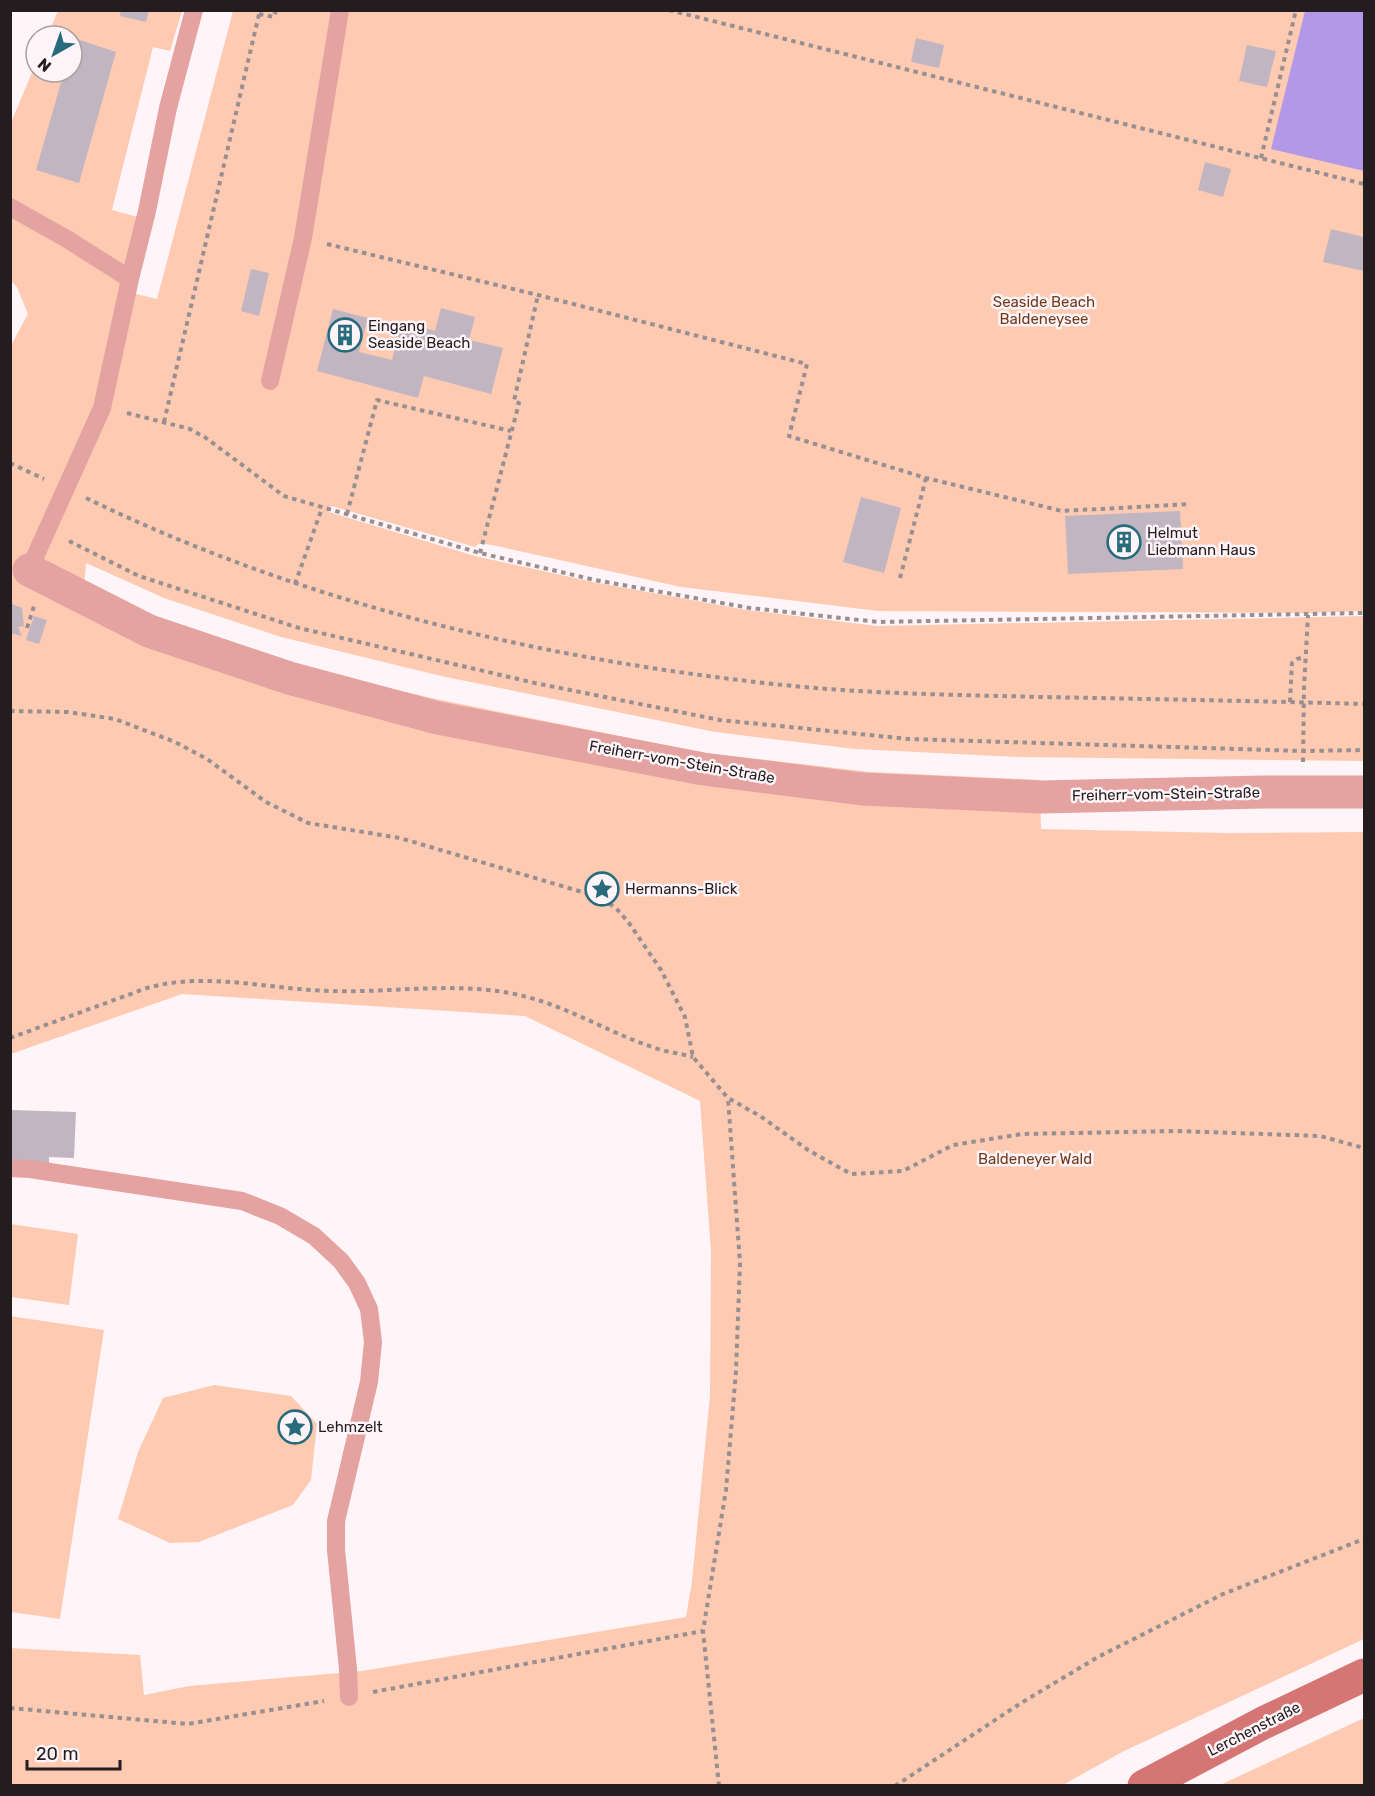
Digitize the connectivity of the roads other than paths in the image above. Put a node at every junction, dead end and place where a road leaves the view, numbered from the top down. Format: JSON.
{"nodes":[{"id":1,"x":194,"y":10,"type":"edge"},
{"id":2,"x":340,"y":10,"type":"edge"},
{"id":3,"x":10,"y":207,"type":"edge"},
{"id":4,"x":130,"y":279,"type":"junction"},
{"id":5,"x":270,"y":381,"type":"dead end"},
{"id":6,"x":29,"y":570,"type":"joint"},
{"id":7,"x":1365,"y":792,"type":"edge"},
{"id":8,"x":10,"y":1168,"type":"edge"},
{"id":9,"x":1365,"y":1675,"type":"edge"},
{"id":10,"x":349,"y":1696,"type":"dead end"},
{"id":11,"x":1144,"y":1785,"type":"edge"}],
"edges":[{"from":1,"to":4,"type":"lane"},
{"from":2,"to":5,"type":"lane"},
{"from":3,"to":4,"type":"lane"},
{"from":4,"to":6,"type":"lane"},
{"from":6,"to":7,"type":"street","name":"Freiherr-vom-Stein-Straße"},
{"from":8,"to":10,"type":"lane"},
{"from":9,"to":11,"type":"main road","name":"Lerchenstraße"}]}
